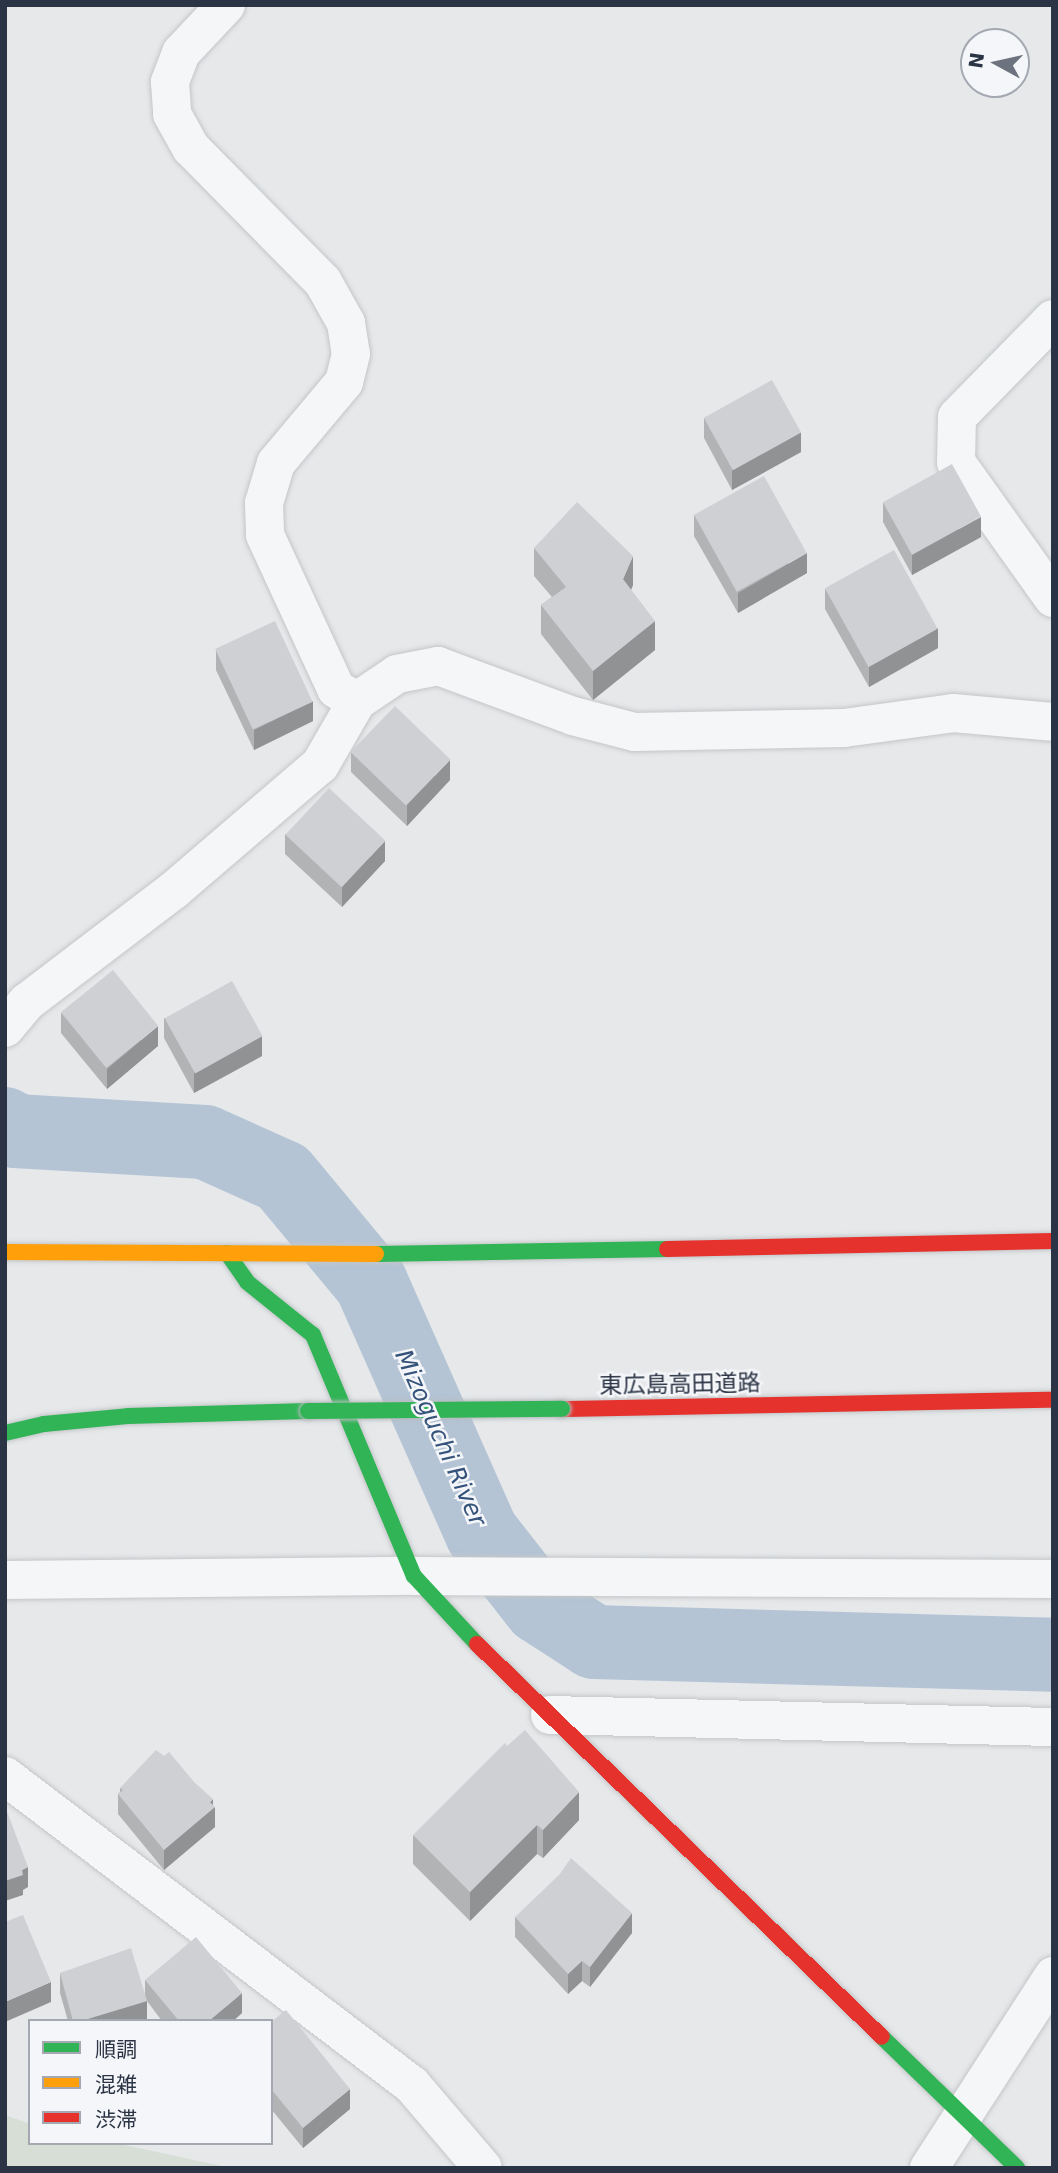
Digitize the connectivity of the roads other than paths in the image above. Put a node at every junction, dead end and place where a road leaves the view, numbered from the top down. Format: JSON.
{"nodes":[{"id":1,"x":226,"y":5,"type":"edge"},
{"id":2,"x":1053,"y":319,"type":"edge"},
{"id":3,"x":1053,"y":598,"type":"edge"},
{"id":4,"x":357,"y":701,"type":"junction"},
{"id":5,"x":1053,"y":722,"type":"edge"},
{"id":6,"x":5,"y":1028,"type":"edge"},
{"id":7,"x":1053,"y":1241,"type":"edge"},
{"id":8,"x":5,"y":1252,"type":"edge"},
{"id":9,"x":226,"y":1253,"type":"junction"},
{"id":10,"x":1053,"y":1401,"type":"edge"},
{"id":11,"x":5,"y":1433,"type":"edge"},
{"id":12,"x":414,"y":1576,"type":"junction"},
{"id":13,"x":1053,"y":1579,"type":"edge"},
{"id":14,"x":5,"y":1580,"type":"edge"},
{"id":15,"x":550,"y":1715,"type":"junction"},
{"id":16,"x":1053,"y":1727,"type":"edge"},
{"id":17,"x":5,"y":1776,"type":"edge"},
{"id":18,"x":1053,"y":1976,"type":"edge"},
{"id":19,"x":964,"y":2114,"type":"junction"},
{"id":20,"x":483,"y":2168,"type":"edge"},
{"id":21,"x":929,"y":2168,"type":"edge"},
{"id":22,"x":1017,"y":2168,"type":"edge"}],
"edges":[{"from":1,"to":4,"type":"street"},
{"from":2,"to":3,"type":"street"},
{"from":4,"to":5,"type":"street"},
{"from":4,"to":6,"type":"street"},
{"from":7,"to":9,"type":"main road"},
{"from":8,"to":9,"type":"main road"},
{"from":9,"to":12,"type":"main road"},
{"from":10,"to":11,"type":"main road","name":"東広島高田道路","bridge":true},
{"from":12,"to":13,"type":"street"},
{"from":12,"to":14,"type":"street"},
{"from":12,"to":15,"type":"main road"},
{"from":15,"to":16,"type":"street"},
{"from":15,"to":19,"type":"main road"},
{"from":17,"to":20,"type":"street"},
{"from":18,"to":19,"type":"street"},
{"from":19,"to":21,"type":"street"},
{"from":19,"to":22,"type":"main road"}]}
